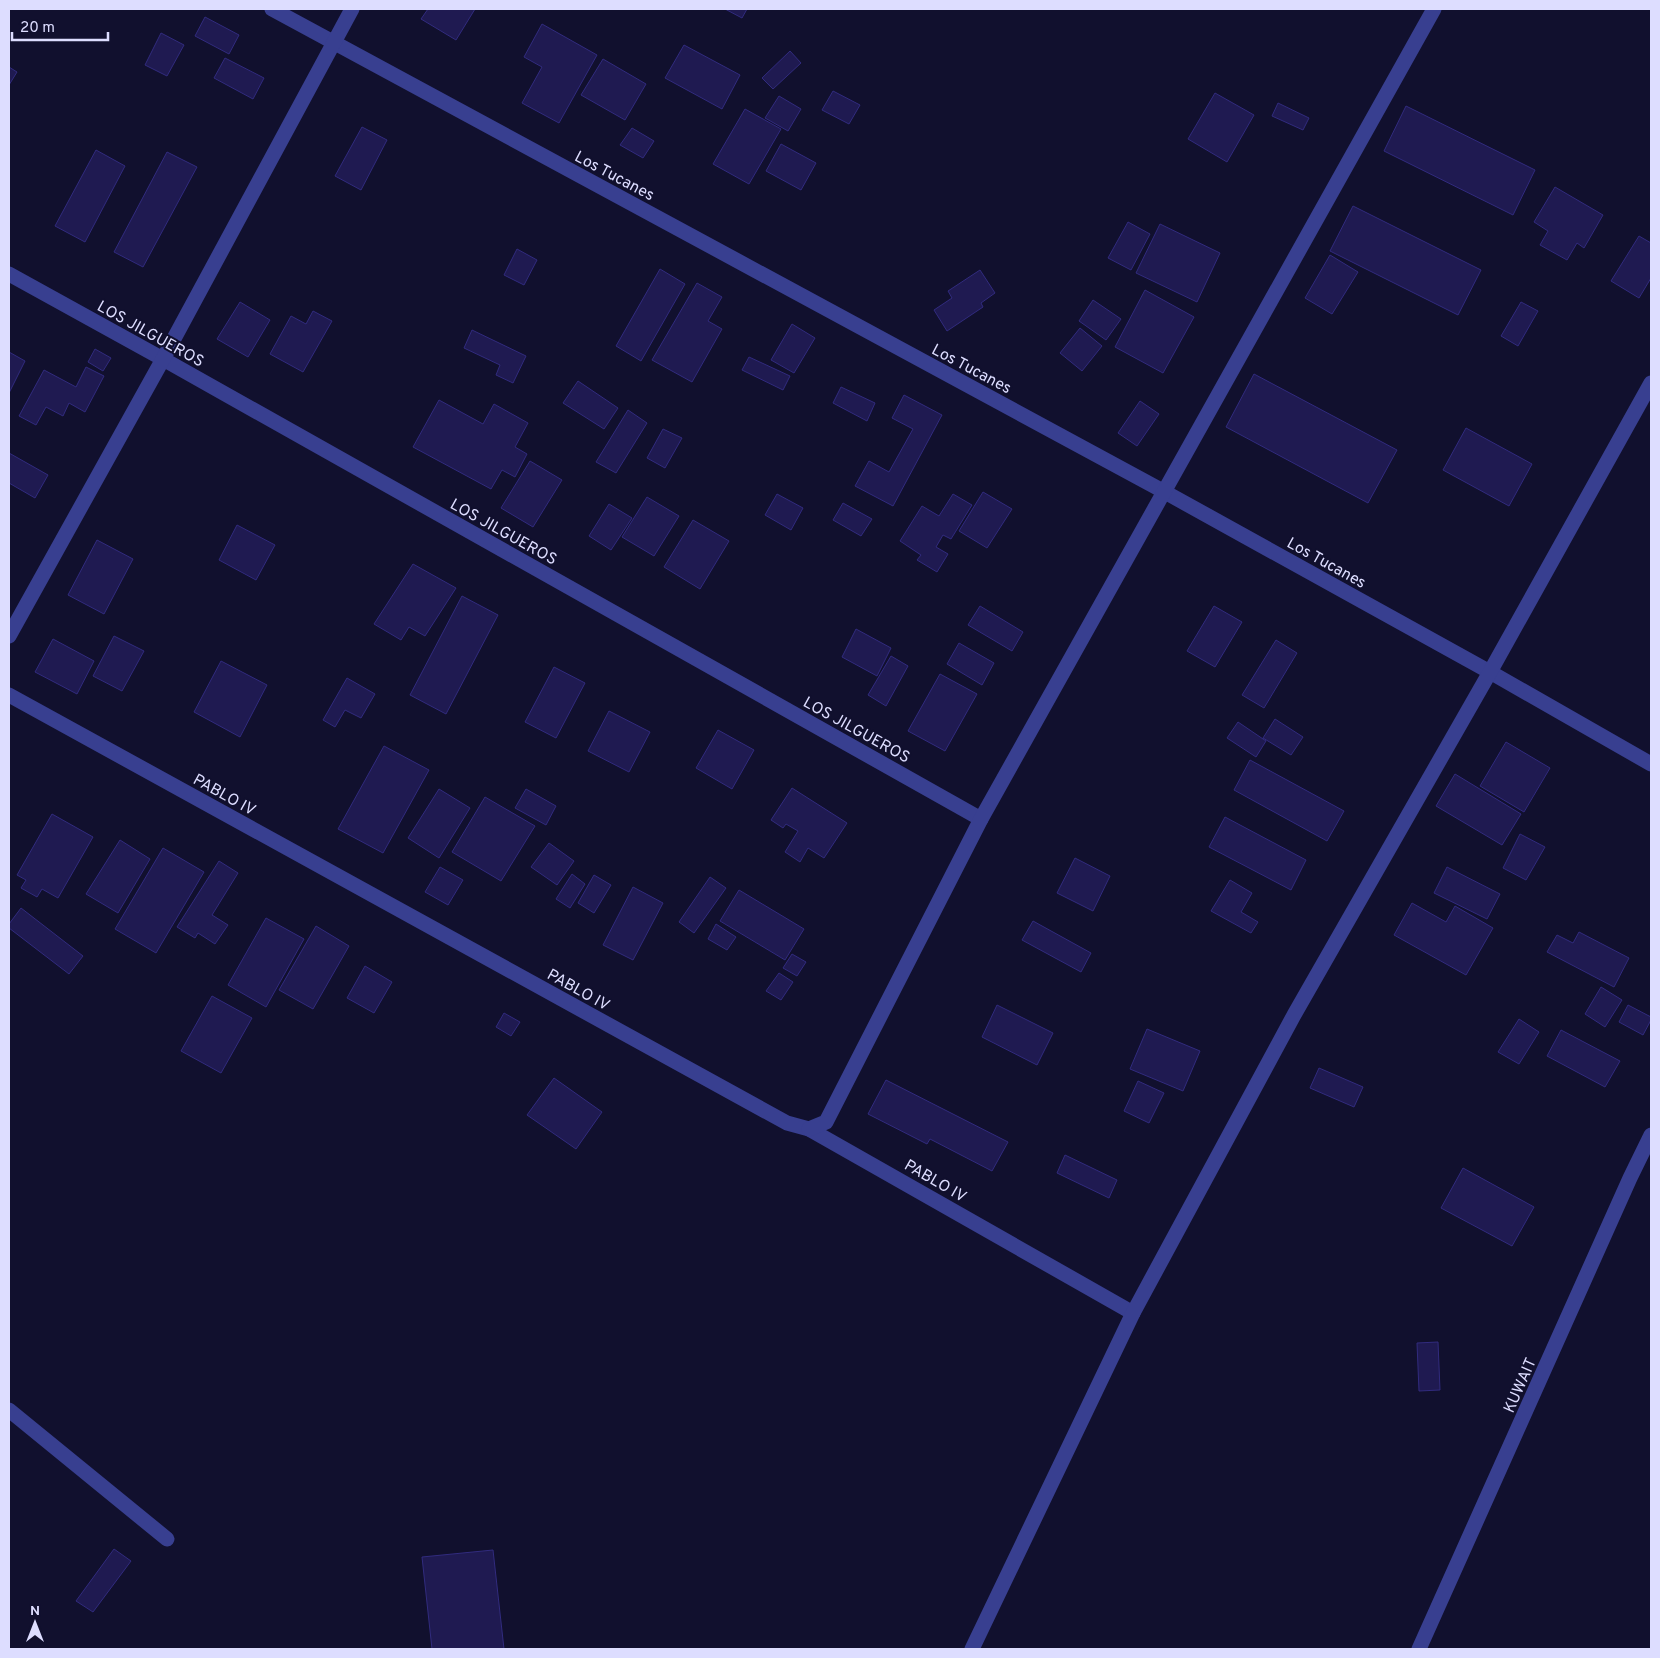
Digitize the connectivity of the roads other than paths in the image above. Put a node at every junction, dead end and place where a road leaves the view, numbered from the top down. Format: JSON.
{"nodes":[{"id":1,"x":272,"y":9,"type":"edge"},
{"id":2,"x":352,"y":9,"type":"edge"},
{"id":3,"x":1434,"y":9,"type":"edge"},
{"id":4,"x":334,"y":43,"type":"junction"},
{"id":5,"x":9,"y":274,"type":"edge"},
{"id":6,"x":163,"y":359,"type":"junction"},
{"id":7,"x":1651,"y":383,"type":"edge"},
{"id":8,"x":1163,"y":491,"type":"junction"},
{"id":9,"x":9,"y":636,"type":"edge"},
{"id":10,"x":1490,"y":672,"type":"junction"},
{"id":11,"x":9,"y":695,"type":"edge"},
{"id":12,"x":1651,"y":764,"type":"edge"},
{"id":13,"x":981,"y":819,"type":"junction"},
{"id":14,"x":809,"y":1128,"type":"junction"},
{"id":15,"x":1651,"y":1135,"type":"edge"},
{"id":16,"x":1133,"y":1313,"type":"junction"},
{"id":17,"x":9,"y":1410,"type":"edge"},
{"id":18,"x":167,"y":1539,"type":"dead end"},
{"id":19,"x":972,"y":1649,"type":"edge"},
{"id":20,"x":1419,"y":1649,"type":"edge"}],
"edges":[{"from":1,"to":4,"type":"street","name":"Los Tucanes"},
{"from":2,"to":4,"type":"street"},
{"from":3,"to":8,"type":"street"},
{"from":4,"to":6,"type":"street"},
{"from":4,"to":8,"type":"street","name":"Los Tucanes"},
{"from":5,"to":6,"type":"street","name":"LOS JILGUEROS"},
{"from":6,"to":9,"type":"street"},
{"from":6,"to":13,"type":"street","name":"LOS JILGUEROS"},
{"from":7,"to":10,"type":"street"},
{"from":8,"to":10,"type":"street","name":"Los Tucanes"},
{"from":8,"to":13,"type":"street"},
{"from":10,"to":12,"type":"street","name":"Los Tucanes"},
{"from":10,"to":16,"type":"street"},
{"from":11,"to":14,"type":"street","name":"PABLO IV"},
{"from":13,"to":14,"type":"street"},
{"from":14,"to":16,"type":"street","name":"PABLO IV"},
{"from":15,"to":20,"type":"street","name":"KUWAIT"},
{"from":16,"to":19,"type":"street"},
{"from":17,"to":18,"type":"street"}]}
